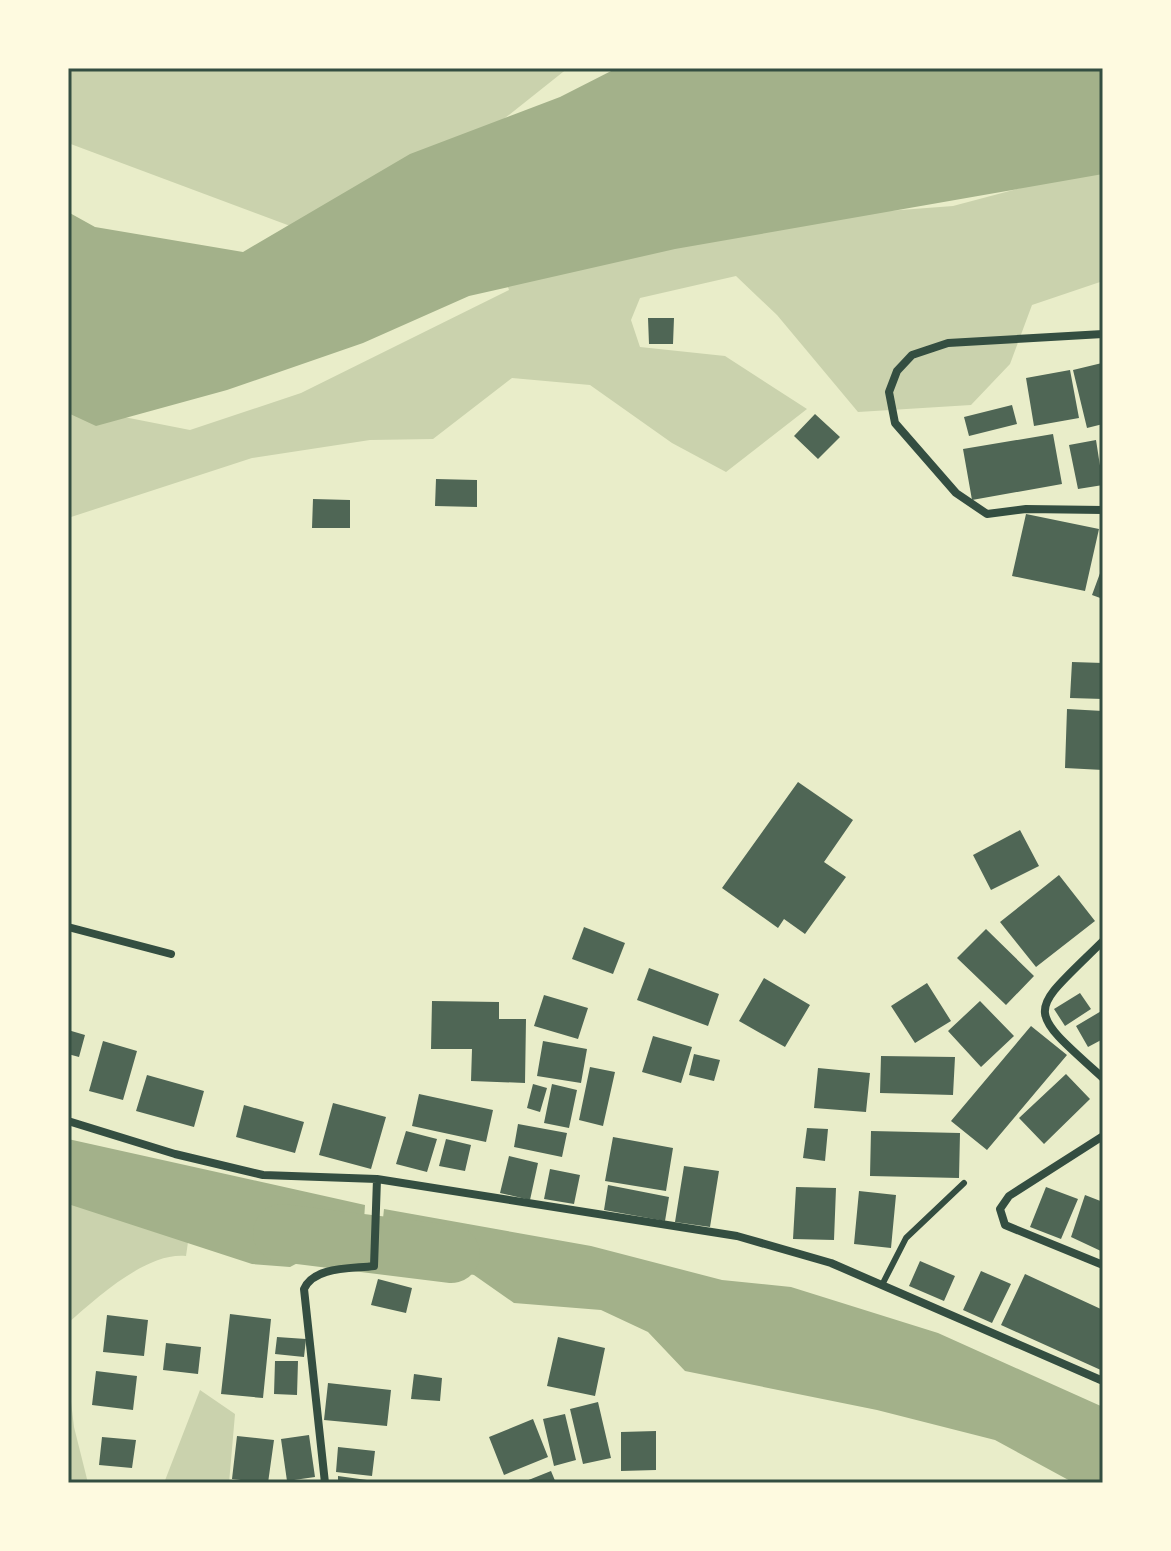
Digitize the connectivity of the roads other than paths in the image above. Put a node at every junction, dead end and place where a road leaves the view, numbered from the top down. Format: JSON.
{"nodes":[{"id":1,"x":1103,"y":334,"type":"edge"},
{"id":2,"x":1103,"y":510,"type":"edge"},
{"id":3,"x":68,"y":927,"type":"edge"},
{"id":4,"x":1103,"y":941,"type":"edge"},
{"id":5,"x":171,"y":954,"type":"dead end"},
{"id":6,"x":1103,"y":1078,"type":"edge"},
{"id":7,"x":68,"y":1121,"type":"edge"},
{"id":8,"x":1103,"y":1136,"type":"edge"},
{"id":9,"x":377,"y":1179,"type":"junction"},
{"id":10,"x":964,"y":1183,"type":"dead end"},
{"id":11,"x":1103,"y":1265,"type":"edge"},
{"id":12,"x":883,"y":1283,"type":"junction"},
{"id":13,"x":1103,"y":1381,"type":"edge"},
{"id":14,"x":325,"y":1483,"type":"edge"}],
"edges":[{"from":1,"to":2,"type":"street"},
{"from":3,"to":5,"type":"street"},
{"from":4,"to":6,"type":"street"},
{"from":7,"to":9,"type":"street"},
{"from":8,"to":11,"type":"street"},
{"from":9,"to":12,"type":"street"},
{"from":9,"to":14,"type":"street"},
{"from":10,"to":12,"type":"lane"},
{"from":12,"to":13,"type":"street"}]}
